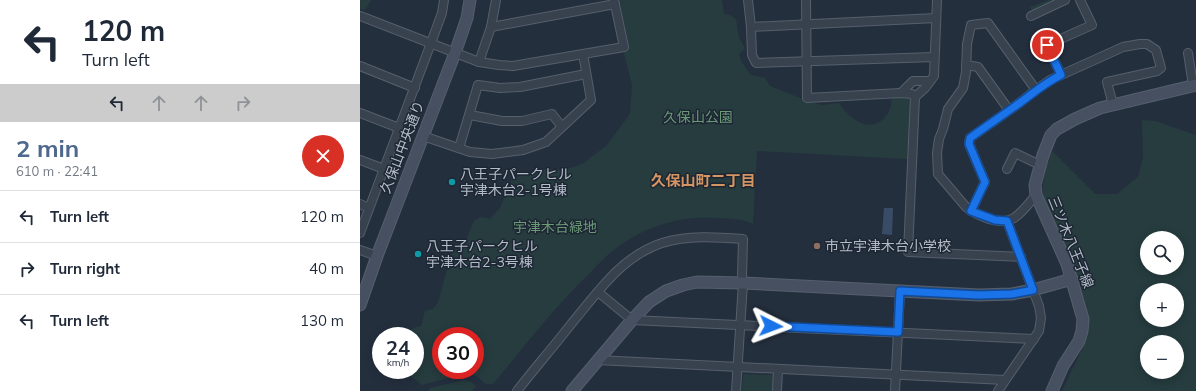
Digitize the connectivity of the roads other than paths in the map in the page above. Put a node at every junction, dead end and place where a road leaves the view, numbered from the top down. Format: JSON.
{"nodes":[{"id":1,"x":444,"y":0,"type":"edge"},
{"id":2,"x":470,"y":0,"type":"edge"},
{"id":3,"x":496,"y":0,"type":"edge"},
{"id":4,"x":748,"y":0,"type":"edge"},
{"id":5,"x":806,"y":0,"type":"edge"},
{"id":6,"x":937,"y":0,"type":"edge"},
{"id":7,"x":1065,"y":0,"type":"edge"},
{"id":8,"x":1080,"y":0,"type":"edge"},
{"id":9,"x":615,"y":2,"type":"edge"},
{"id":10,"x":360,"y":16,"type":"edge"},
{"id":11,"x":1031,"y":16,"type":"dead end"},
{"id":12,"x":936,"y":18,"type":"junction"},
{"id":13,"x":806,"y":24,"type":"junction"},
{"id":14,"x":491,"y":27,"type":"junction"},
{"id":15,"x":752,"y":27,"type":"junction"},
{"id":16,"x":431,"y":43,"type":"junction"},
{"id":17,"x":455,"y":52,"type":"junction"},
{"id":18,"x":583,"y":54,"type":"junction"},
{"id":19,"x":1188,"y":54,"type":"dead end"},
{"id":20,"x":934,"y":57,"type":"junction"},
{"id":21,"x":807,"y":61,"type":"junction"},
{"id":22,"x":479,"y":62,"type":"junction"},
{"id":23,"x":966,"y":65,"type":"junction"},
{"id":24,"x":360,"y":66,"type":"edge"},
{"id":25,"x":586,"y":74,"type":"junction"},
{"id":26,"x":1061,"y":75,"type":"junction"},
{"id":27,"x":930,"y":81,"type":"junction"},
{"id":28,"x":1194,"y":85,"type":"edge"},
{"id":29,"x":415,"y":88,"type":"junction"},
{"id":30,"x":1036,"y":90,"type":"junction"},
{"id":31,"x":901,"y":93,"type":"junction"},
{"id":32,"x":915,"y":97,"type":"junction"},
{"id":33,"x":1112,"y":105,"type":"junction"},
{"id":34,"x":1009,"y":110,"type":"junction"},
{"id":35,"x":360,"y":113,"type":"edge"},
{"id":36,"x":470,"y":115,"type":"junction"},
{"id":37,"x":562,"y":127,"type":"junction"},
{"id":38,"x":399,"y":128,"type":"junction"},
{"id":39,"x":423,"y":136,"type":"junction"},
{"id":40,"x":459,"y":148,"type":"junction"},
{"id":41,"x":360,"y":160,"type":"edge"},
{"id":42,"x":1040,"y":165,"type":"junction"},
{"id":43,"x":384,"y":169,"type":"junction"},
{"id":44,"x":1007,"y":169,"type":"dead end"},
{"id":45,"x":1036,"y":195,"type":"junction"},
{"id":46,"x":360,"y":204,"type":"edge"},
{"id":47,"x":370,"y":208,"type":"junction"},
{"id":48,"x":971,"y":211,"type":"junction"},
{"id":49,"x":1007,"y":221,"type":"junction"},
{"id":50,"x":360,"y":233,"type":"edge"},
{"id":51,"x":360,"y":250,"type":"edge"},
{"id":52,"x":377,"y":256,"type":"junction"},
{"id":53,"x":1021,"y":257,"type":"junction"},
{"id":54,"x":1072,"y":279,"type":"junction"},
{"id":55,"x":743,"y":283,"type":"junction"},
{"id":56,"x":1033,"y":290,"type":"junction"},
{"id":57,"x":900,"y":291,"type":"junction"},
{"id":58,"x":598,"y":292,"type":"junction"},
{"id":59,"x":360,"y":305,"type":"edge"},
{"id":60,"x":632,"y":320,"type":"junction"},
{"id":61,"x":740,"y":325,"type":"junction"},
{"id":62,"x":898,"y":332,"type":"junction"},
{"id":63,"x":1034,"y":339,"type":"junction"},
{"id":64,"x":597,"y":360,"type":"junction"},
{"id":65,"x":737,"y":366,"type":"junction"},
{"id":66,"x":778,"y":369,"type":"junction"},
{"id":67,"x":896,"y":374,"type":"junction"},
{"id":68,"x":1005,"y":380,"type":"junction"},
{"id":69,"x":517,"y":391,"type":"edge"},
{"id":70,"x":572,"y":391,"type":"edge"},
{"id":71,"x":736,"y":391,"type":"edge"},
{"id":72,"x":777,"y":391,"type":"edge"},
{"id":73,"x":895,"y":391,"type":"edge"},
{"id":74,"x":998,"y":391,"type":"edge"},
{"id":75,"x":1052,"y":391,"type":"edge"}],
"edges":[{"from":1,"to":16,"type":"street"},
{"from":2,"to":17,"type":"street","name":"久保山中央通り"},
{"from":3,"to":14,"type":"street"},
{"from":4,"to":15,"type":"street"},
{"from":5,"to":13,"type":"street"},
{"from":6,"to":12,"type":"street"},
{"from":7,"to":11,"type":"street"},
{"from":8,"to":26,"type":"street"},
{"from":9,"to":14,"type":"street"},
{"from":9,"to":18,"type":"street"},
{"from":10,"to":16,"type":"street"},
{"from":12,"to":13,"type":"street"},
{"from":12,"to":20,"type":"street"},
{"from":13,"to":15,"type":"street"},
{"from":13,"to":21,"type":"street"},
{"from":14,"to":22,"type":"street"},
{"from":15,"to":21,"type":"street"},
{"from":16,"to":17,"type":"street"},
{"from":16,"to":29,"type":"street"},
{"from":17,"to":22,"type":"street"},
{"from":17,"to":39,"type":"street","name":"久保山中央通り"},
{"from":18,"to":22,"type":"street"},
{"from":18,"to":25,"type":"street"},
{"from":19,"to":28,"type":"street"},
{"from":20,"to":21,"type":"street"},
{"from":20,"to":27,"type":"street"},
{"from":21,"to":31,"type":"street"},
{"from":23,"to":30,"type":"street"},
{"from":23,"to":34,"type":"street"},
{"from":23,"to":48,"type":"street"},
{"from":24,"to":29,"type":"street"},
{"from":25,"to":36,"type":"street"},
{"from":25,"to":37,"type":"street"},
{"from":26,"to":30,"type":"street"},
{"from":26,"to":33,"type":"street"},
{"from":27,"to":31,"type":"street"},
{"from":27,"to":32,"type":"street"},
{"from":28,"to":33,"type":"street","name":"三ツ木八王子線"},
{"from":29,"to":38,"type":"street"},
{"from":30,"to":34,"type":"street"},
{"from":31,"to":32,"type":"street"},
{"from":32,"to":53,"type":"street"},
{"from":33,"to":42,"type":"street","name":"三ツ木八王子線"},
{"from":34,"to":48,"type":"street"},
{"from":35,"to":38,"type":"street"},
{"from":36,"to":37,"type":"street"},
{"from":36,"to":40,"type":"street"},
{"from":37,"to":40,"type":"street"},
{"from":38,"to":43,"type":"street"},
{"from":39,"to":40,"type":"street"},
{"from":39,"to":52,"type":"street","name":"久保山中央通り"},
{"from":41,"to":43,"type":"street"},
{"from":42,"to":44,"type":"street"},
{"from":42,"to":45,"type":"street","name":"三ツ木八王子線"},
{"from":43,"to":47,"type":"street"},
{"from":45,"to":49,"type":"street"},
{"from":45,"to":54,"type":"street","name":"三ツ木八王子線"},
{"from":46,"to":47,"type":"street"},
{"from":47,"to":50,"type":"street"},
{"from":48,"to":49,"type":"street"},
{"from":49,"to":53,"type":"street"},
{"from":51,"to":52,"type":"street"},
{"from":52,"to":59,"type":"street","name":"久保山中央通り"},
{"from":53,"to":56,"type":"street"},
{"from":54,"to":56,"type":"street"},
{"from":54,"to":75,"type":"street","name":"三ツ木八王子線"},
{"from":55,"to":57,"type":"street"},
{"from":55,"to":58,"type":"street"},
{"from":55,"to":60,"type":"street"},
{"from":55,"to":61,"type":"street"},
{"from":56,"to":57,"type":"street"},
{"from":56,"to":63,"type":"street"},
{"from":57,"to":62,"type":"street"},
{"from":58,"to":60,"type":"street"},
{"from":58,"to":69,"type":"street"},
{"from":60,"to":61,"type":"street"},
{"from":60,"to":64,"type":"street"},
{"from":61,"to":62,"type":"street"},
{"from":61,"to":65,"type":"street"},
{"from":62,"to":63,"type":"street"},
{"from":62,"to":67,"type":"street"},
{"from":63,"to":68,"type":"street"},
{"from":64,"to":65,"type":"street"},
{"from":64,"to":70,"type":"street"},
{"from":65,"to":66,"type":"street"},
{"from":65,"to":71,"type":"street"},
{"from":66,"to":67,"type":"street"},
{"from":66,"to":72,"type":"street"},
{"from":67,"to":68,"type":"street"},
{"from":67,"to":73,"type":"street"},
{"from":68,"to":74,"type":"street"}]}
